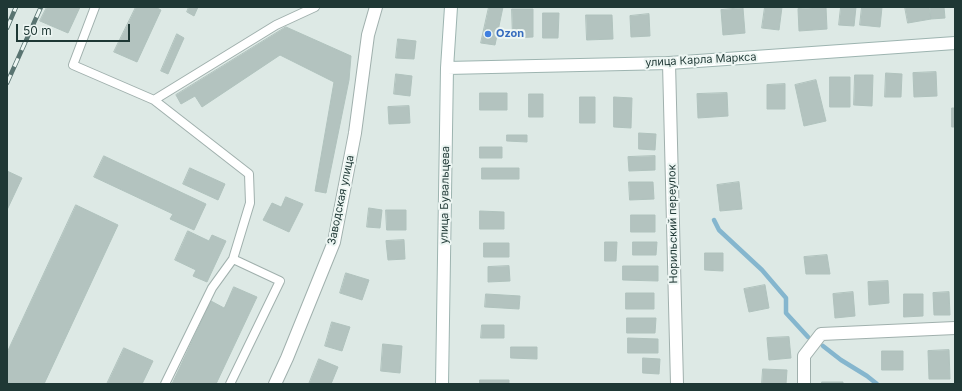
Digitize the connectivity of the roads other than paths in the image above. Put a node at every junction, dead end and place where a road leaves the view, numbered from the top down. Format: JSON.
{"nodes":[{"id":1,"x":96,"y":7,"type":"edge"},
{"id":2,"x":315,"y":7,"type":"edge"},
{"id":3,"x":376,"y":7,"type":"edge"},
{"id":4,"x":451,"y":7,"type":"edge"},
{"id":5,"x":955,"y":43,"type":"edge"},
{"id":6,"x":669,"y":63,"type":"junction"},
{"id":7,"x":447,"y":68,"type":"junction"},
{"id":8,"x":154,"y":100,"type":"junction"},
{"id":9,"x":233,"y":259,"type":"junction"},
{"id":10,"x":955,"y":328,"type":"edge"},
{"id":11,"x":165,"y":384,"type":"edge"},
{"id":12,"x":230,"y":384,"type":"edge"},
{"id":13,"x":275,"y":384,"type":"edge"},
{"id":14,"x":442,"y":384,"type":"edge"},
{"id":15,"x":677,"y":384,"type":"edge"},
{"id":16,"x":804,"y":384,"type":"edge"}],
"edges":[{"from":1,"to":8,"type":"lane"},
{"from":2,"to":8,"type":"lane"},
{"from":3,"to":13,"type":"street","name":"Заводская улица"},
{"from":4,"to":7,"type":"street","name":"улица Бувальцева"},
{"from":5,"to":6,"type":"street","name":"улица Карла Маркса"},
{"from":6,"to":7,"type":"street","name":"улица Карла Маркса"},
{"from":6,"to":15,"type":"street","name":"Норильский переулок"},
{"from":7,"to":14,"type":"street","name":"улица Бувальцева"},
{"from":8,"to":9,"type":"lane"},
{"from":9,"to":11,"type":"lane"},
{"from":9,"to":12,"type":"lane"},
{"from":10,"to":16,"type":"street"}]}
